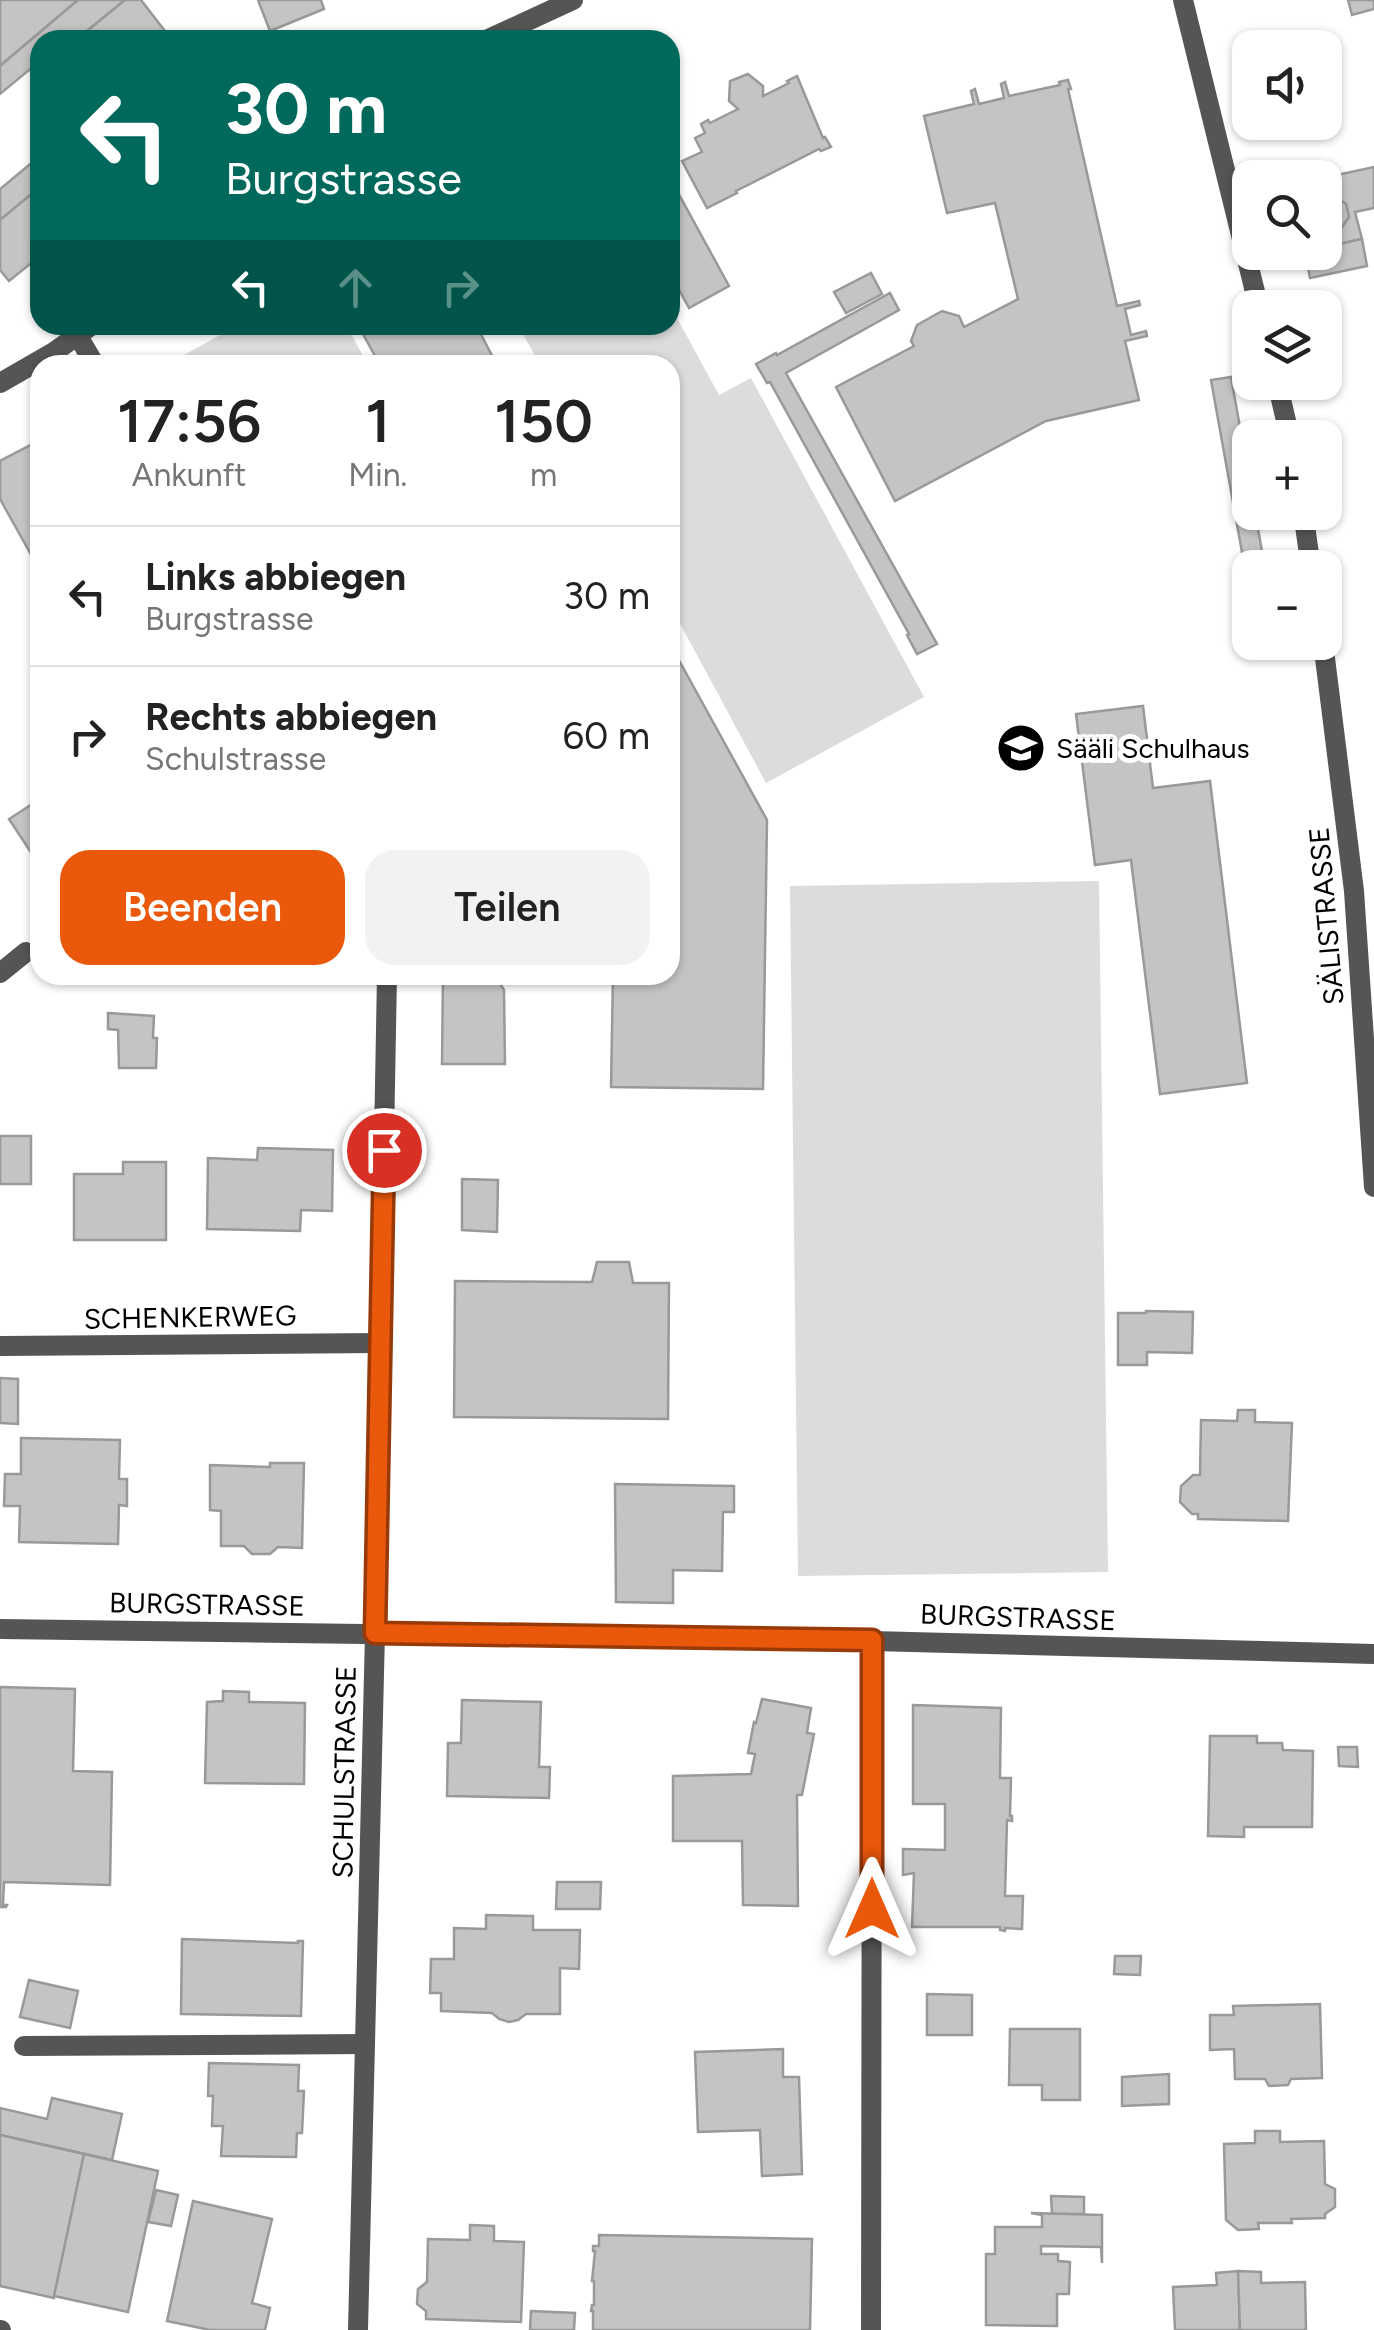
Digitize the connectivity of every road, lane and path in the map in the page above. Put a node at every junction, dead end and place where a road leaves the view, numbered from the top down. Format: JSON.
{"nodes":[{"id":1,"x":573,"y":0,"type":"edge"},
{"id":2,"x":1184,"y":0,"type":"edge"},
{"id":3,"x":508,"y":30,"type":"edge"},
{"id":4,"x":1255,"y":290,"type":"edge"},
{"id":5,"x":78,"y":335,"type":"edge"},
{"id":6,"x":46,"y":355,"type":"edge"},
{"id":7,"x":30,"y":365,"type":"edge"},
{"id":8,"x":0,"y":383,"type":"edge"},
{"id":9,"x":1325,"y":660,"type":"edge"},
{"id":10,"x":26,"y":952,"type":"dead end"},
{"id":11,"x":0,"y":973,"type":"edge"},
{"id":12,"x":387,"y":985,"type":"edge"},
{"id":13,"x":1374,"y":1187,"type":"edge"},
{"id":14,"x":380,"y":1343,"type":"junction"},
{"id":15,"x":0,"y":1346,"type":"edge"},
{"id":16,"x":0,"y":1629,"type":"edge"},
{"id":17,"x":375,"y":1633,"type":"junction"},
{"id":18,"x":872,"y":1640,"type":"junction"},
{"id":19,"x":1374,"y":1654,"type":"edge"},
{"id":20,"x":365,"y":2044,"type":"junction"},
{"id":21,"x":24,"y":2046,"type":"dead end"},
{"id":22,"x":358,"y":2330,"type":"edge"},
{"id":23,"x":871,"y":2330,"type":"edge"}],
"edges":[{"from":1,"to":3,"type":"street"},
{"from":2,"to":4,"type":"street"},
{"from":5,"to":6,"type":"street"},
{"from":7,"to":8,"type":"street"},
{"from":9,"to":13,"type":"street","name":"SÄLISTRASSE"},
{"from":10,"to":11,"type":"street"},
{"from":12,"to":14,"type":"street","name":"SCHULSTRASSE"},
{"from":14,"to":15,"type":"street","name":"SCHENKERWEG"},
{"from":14,"to":17,"type":"street","name":"SCHULSTRASSE"},
{"from":16,"to":17,"type":"street","name":"BURGSTRASSE"},
{"from":17,"to":18,"type":"street","name":"BURGSTRASSE"},
{"from":17,"to":20,"type":"street","name":"SCHULSTRASSE"},
{"from":18,"to":19,"type":"street","name":"BURGSTRASSE"},
{"from":18,"to":23,"type":"street"},
{"from":20,"to":21,"type":"street"},
{"from":20,"to":22,"type":"street","name":"SCHULSTRASSE"}]}
